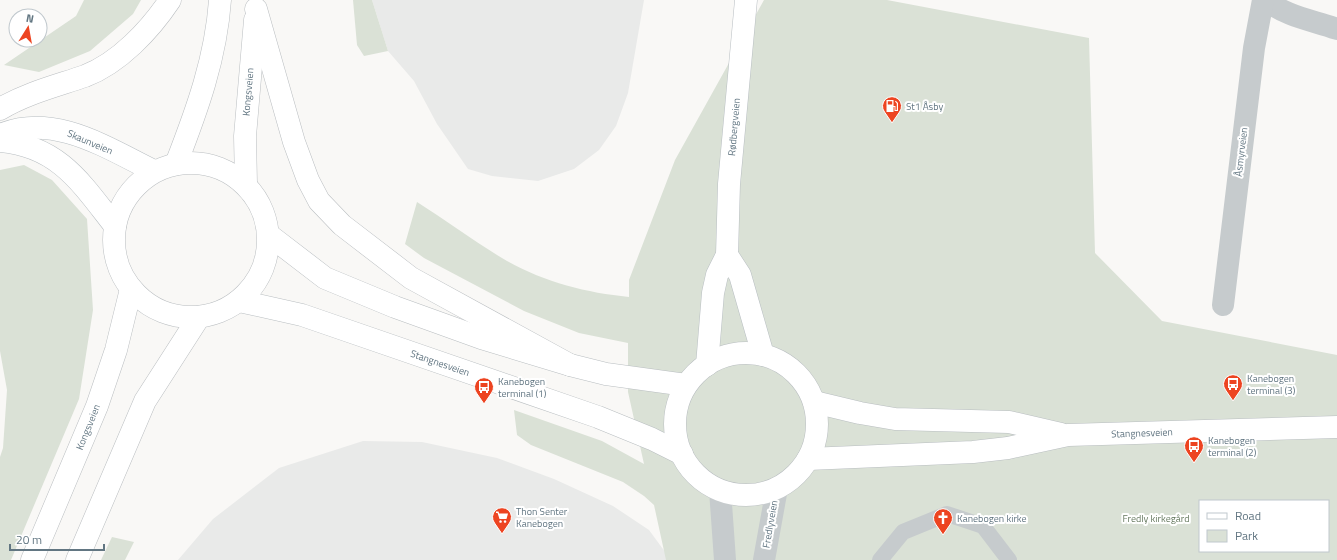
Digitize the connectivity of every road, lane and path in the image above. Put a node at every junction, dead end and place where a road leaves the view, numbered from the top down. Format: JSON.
{"nodes":[{"id":1,"x":170,"y":0,"type":"edge"},
{"id":2,"x":220,"y":0,"type":"edge"},
{"id":3,"x":746,"y":0,"type":"edge"},
{"id":4,"x":1263,"y":0,"type":"edge"},
{"id":5,"x":1266,"y":0,"type":"edge"},
{"id":6,"x":256,"y":5,"type":"edge"},
{"id":7,"x":1337,"y":29,"type":"edge"},
{"id":8,"x":0,"y":109,"type":"edge"},
{"id":9,"x":0,"y":135,"type":"edge"},
{"id":10,"x":0,"y":141,"type":"edge"},
{"id":11,"x":176,"y":164,"type":"junction"},
{"id":12,"x":154,"y":171,"type":"junction"},
{"id":13,"x":246,"y":184,"type":"junction"},
{"id":14,"x":114,"y":226,"type":"junction"},
{"id":15,"x":269,"y":236,"type":"junction"},
{"id":16,"x":727,"y":255,"type":"junction"},
{"id":17,"x":132,"y":289,"type":"junction"},
{"id":18,"x":239,"y":301,"type":"junction"},
{"id":19,"x":1223,"y":305,"type":"dead end"},
{"id":20,"x":199,"y":317,"type":"junction"},
{"id":21,"x":762,"y":355,"type":"junction"},
{"id":22,"x":570,"y":365,"type":"junction"},
{"id":23,"x":706,"y":365,"type":"junction"},
{"id":24,"x":686,"y":385,"type":"junction"},
{"id":25,"x":814,"y":402,"type":"junction"},
{"id":26,"x":1337,"y":427,"type":"edge"},
{"id":27,"x":1068,"y":435,"type":"junction"},
{"id":28,"x":682,"y":454,"type":"junction"},
{"id":29,"x":808,"y":459,"type":"junction"},
{"id":30,"x":777,"y":488,"type":"junction"},
{"id":31,"x":720,"y":490,"type":"junction"},
{"id":32,"x":32,"y":560,"type":"edge"},
{"id":33,"x":77,"y":560,"type":"edge"},
{"id":34,"x":726,"y":560,"type":"edge"},
{"id":35,"x":764,"y":560,"type":"edge"},
{"id":36,"x":880,"y":560,"type":"edge"},
{"id":37,"x":1009,"y":560,"type":"edge"}],
"edges":[{"from":1,"to":8,"type":"main road"},
{"from":2,"to":11,"type":"main road"},
{"from":3,"to":16,"type":"main road","name":"Rødbergveien"},
{"from":4,"to":19,"type":"street","name":"Åsmyrveien"},
{"from":5,"to":7,"type":"street"},
{"from":6,"to":13,"type":"main road","name":"Kongsveien"},
{"from":6,"to":22,"type":"main road"},
{"from":9,"to":12,"type":"main road","name":"Skaunveien"},
{"from":10,"to":14,"type":"main road"},
{"from":11,"to":12,"type":"main road"},
{"from":11,"to":13,"type":"main road"},
{"from":12,"to":14,"type":"main road"},
{"from":13,"to":15,"type":"main road"},
{"from":14,"to":17,"type":"main road"},
{"from":15,"to":18,"type":"main road"},
{"from":15,"to":22,"type":"main road"},
{"from":16,"to":21,"type":"main road"},
{"from":16,"to":23,"type":"main road","name":"Rødbergveien"},
{"from":17,"to":20,"type":"main road"},
{"from":17,"to":32,"type":"main road","name":"Kongsveien"},
{"from":18,"to":20,"type":"main road"},
{"from":18,"to":28,"type":"main road","name":"Stangnesveien"},
{"from":20,"to":33,"type":"main road"},
{"from":21,"to":23,"type":"main road"},
{"from":21,"to":25,"type":"main road"},
{"from":22,"to":24,"type":"main road"},
{"from":23,"to":24,"type":"main road"},
{"from":24,"to":28,"type":"main road"},
{"from":25,"to":27,"type":"main road","name":"Stangnesveien"},
{"from":25,"to":29,"type":"main road"},
{"from":26,"to":27,"type":"main road","name":"Stangnesveien"},
{"from":27,"to":29,"type":"main road","name":"Stangnesveien"},
{"from":28,"to":31,"type":"main road"},
{"from":29,"to":30,"type":"main road"},
{"from":30,"to":31,"type":"main road"},
{"from":30,"to":35,"type":"street","name":"Fredlyveien"},
{"from":31,"to":34,"type":"street"},
{"from":36,"to":37,"type":"lane"}]}
